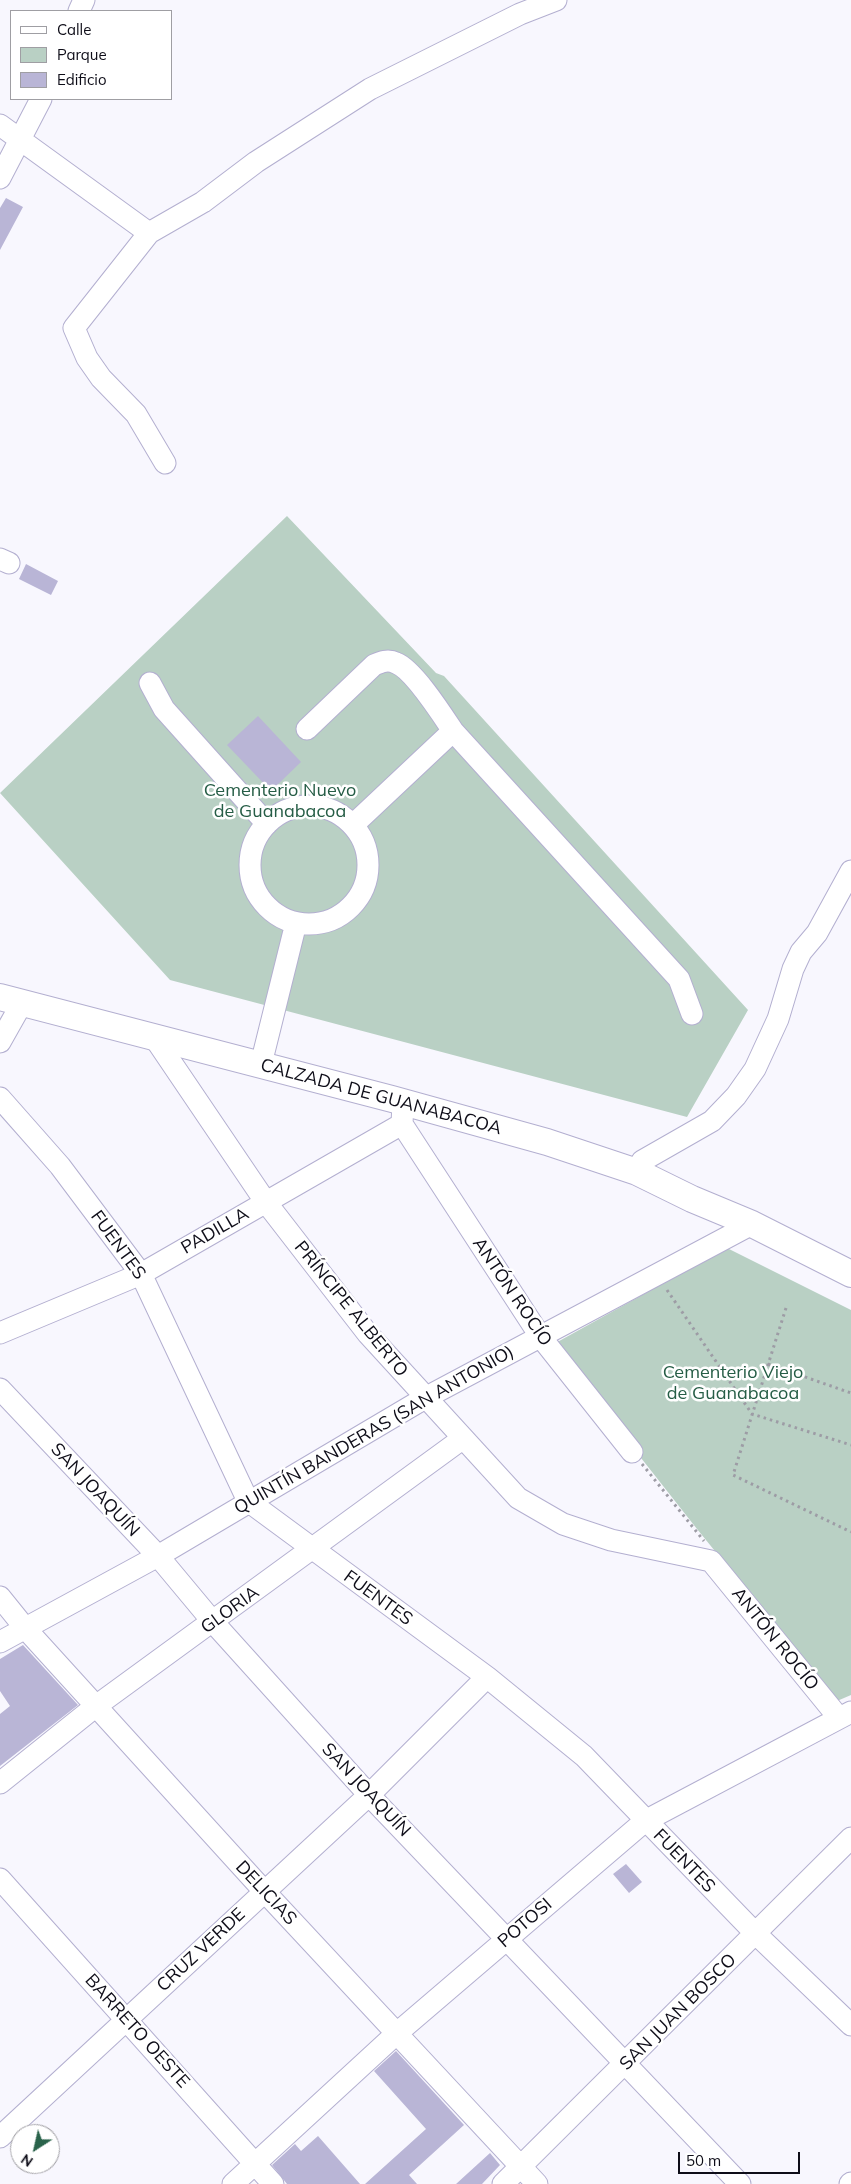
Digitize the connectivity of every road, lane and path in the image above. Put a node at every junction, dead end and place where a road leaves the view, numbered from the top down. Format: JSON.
{"nodes":[{"id":1,"x":556,"y":0,"type":"edge"},
{"id":2,"x":41,"y":100,"type":"edge"},
{"id":3,"x":0,"y":125,"type":"edge"},
{"id":4,"x":22,"y":140,"type":"junction"},
{"id":5,"x":0,"y":178,"type":"edge"},
{"id":6,"x":149,"y":233,"type":"junction"},
{"id":7,"x":165,"y":463,"type":"dead end"},
{"id":8,"x":150,"y":683,"type":"dead end"},
{"id":9,"x":308,"y":729,"type":"dead end"},
{"id":10,"x":453,"y":731,"type":"junction"},
{"id":11,"x":267,"y":824,"type":"junction"},
{"id":12,"x":354,"y":826,"type":"junction"},
{"id":13,"x":851,"y":871,"type":"edge"},
{"id":14,"x":296,"y":923,"type":"junction"},
{"id":15,"x":11,"y":1000,"type":"edge"},
{"id":16,"x":692,"y":1014,"type":"dead end"},
{"id":17,"x":154,"y":1037,"type":"junction"},
{"id":18,"x":0,"y":1042,"type":"edge"},
{"id":19,"x":261,"y":1064,"type":"junction"},
{"id":20,"x":0,"y":1098,"type":"edge"},
{"id":21,"x":402,"y":1113,"type":"junction"},
{"id":22,"x":637,"y":1172,"type":"junction"},
{"id":23,"x":265,"y":1201,"type":"junction"},
{"id":24,"x":752,"y":1224,"type":"junction"},
{"id":25,"x":141,"y":1274,"type":"junction"},
{"id":26,"x":851,"y":1274,"type":"edge"},
{"id":27,"x":665,"y":1288,"type":"dead end"},
{"id":28,"x":786,"y":1308,"type":"dead end"},
{"id":29,"x":0,"y":1333,"type":"edge"},
{"id":30,"x":540,"y":1336,"type":"junction"},
{"id":31,"x":768,"y":1364,"type":"junction"},
{"id":32,"x":0,"y":1389,"type":"edge"},
{"id":33,"x":851,"y":1393,"type":"edge"},
{"id":34,"x":424,"y":1398,"type":"junction"},
{"id":35,"x":752,"y":1414,"type":"junction"},
{"id":36,"x":462,"y":1439,"type":"junction"},
{"id":37,"x":851,"y":1445,"type":"edge"},
{"id":38,"x":632,"y":1452,"type":"joint"},
{"id":39,"x":248,"y":1501,"type":"junction"},
{"id":40,"x":851,"y":1532,"type":"edge"},
{"id":41,"x":312,"y":1550,"type":"junction"},
{"id":42,"x":158,"y":1556,"type":"junction"},
{"id":43,"x":711,"y":1561,"type":"junction"},
{"id":44,"x":0,"y":1597,"type":"edge"},
{"id":45,"x":213,"y":1622,"type":"junction"},
{"id":46,"x":25,"y":1628,"type":"junction"},
{"id":47,"x":0,"y":1642,"type":"edge"},
{"id":48,"x":487,"y":1677,"type":"junction"},
{"id":49,"x":96,"y":1706,"type":"junction"},
{"id":50,"x":845,"y":1715,"type":"edge"},
{"id":51,"x":0,"y":1783,"type":"edge"},
{"id":52,"x":369,"y":1795,"type":"junction"},
{"id":53,"x":645,"y":1821,"type":"junction"},
{"id":54,"x":851,"y":1838,"type":"edge"},
{"id":55,"x":0,"y":1879,"type":"edge"},
{"id":56,"x":264,"y":1891,"type":"junction"},
{"id":57,"x":756,"y":1934,"type":"junction"},
{"id":58,"x":507,"y":1938,"type":"junction"},
{"id":59,"x":127,"y":2018,"type":"junction"},
{"id":60,"x":851,"y":2024,"type":"edge"},
{"id":61,"x":396,"y":2034,"type":"junction"},
{"id":62,"x":625,"y":2065,"type":"junction"},
{"id":63,"x":0,"y":2138,"type":"edge"},
{"id":64,"x":256,"y":2164,"type":"junction"},
{"id":65,"x":521,"y":2166,"type":"junction"},
{"id":66,"x":233,"y":2184,"type":"edge"},
{"id":67,"x":273,"y":2184,"type":"edge"},
{"id":68,"x":503,"y":2184,"type":"edge"},
{"id":69,"x":537,"y":2184,"type":"edge"},
{"id":70,"x":740,"y":2184,"type":"edge"}],
"edges":[{"from":1,"to":6,"type":"street"},
{"from":2,"to":4,"type":"street"},
{"from":3,"to":4,"type":"street"},
{"from":4,"to":5,"type":"street"},
{"from":4,"to":6,"type":"street"},
{"from":6,"to":7,"type":"street"},
{"from":8,"to":11,"type":"street"},
{"from":9,"to":10,"type":"street"},
{"from":10,"to":12,"type":"street"},
{"from":10,"to":16,"type":"street"},
{"from":11,"to":12,"type":"street"},
{"from":11,"to":14,"type":"street"},
{"from":12,"to":14,"type":"street"},
{"from":13,"to":22,"type":"street"},
{"from":14,"to":19,"type":"street"},
{"from":15,"to":17,"type":"main road","name":"CALZADA DE GUANABACOA"},
{"from":15,"to":18,"type":"street"},
{"from":17,"to":19,"type":"main road","name":"CALZADA DE GUANABACOA"},
{"from":17,"to":23,"type":"street","name":"PRÍNCIPE ALBERTO"},
{"from":19,"to":21,"type":"main road","name":"CALZADA DE GUANABACOA"},
{"from":20,"to":25,"type":"street","name":"FUENTES"},
{"from":21,"to":22,"type":"main road","name":"CALZADA DE GUANABACOA"},
{"from":21,"to":23,"type":"street","name":"PADILLA"},
{"from":21,"to":30,"type":"street","name":"ANTÓN ROCÍO"},
{"from":22,"to":24,"type":"main road","name":"CALZADA DE GUANABACOA"},
{"from":23,"to":25,"type":"street","name":"PADILLA"},
{"from":23,"to":34,"type":"street","name":"PRÍNCIPE ALBERTO"},
{"from":24,"to":26,"type":"main road","name":"CALZADA DE GUANABACOA"},
{"from":24,"to":30,"type":"street","name":"QUINTÍN BANDERAS (SAN ANTONIO)"},
{"from":25,"to":29,"type":"street","name":"PADILLA"},
{"from":25,"to":39,"type":"street","name":"FUENTES"},
{"from":27,"to":35,"type":"path"},
{"from":28,"to":31,"type":"path"},
{"from":30,"to":34,"type":"street","name":"QUINTÍN BANDERAS (SAN ANTONIO)"},
{"from":30,"to":38,"type":"street","name":"ANTÓN ROCÍO"},
{"from":31,"to":33,"type":"path"},
{"from":31,"to":35,"type":"path"},
{"from":32,"to":42,"type":"street","name":"SAN JOAQUÍN"},
{"from":34,"to":36,"type":"street","name":"PRÍNCIPE ALBERTO"},
{"from":34,"to":39,"type":"street","name":"QUINTÍN BANDERAS (SAN ANTONIO)"},
{"from":35,"to":37,"type":"path"},
{"from":35,"to":40,"type":"path"},
{"from":36,"to":41,"type":"street","name":"GLORIA"},
{"from":36,"to":43,"type":"street","name":"PRÍNCIPE ALBERTO"},
{"from":38,"to":43,"type":"path"},
{"from":39,"to":41,"type":"street","name":"FUENTES"},
{"from":39,"to":42,"type":"street","name":"QUINTÍN BANDERAS (SAN ANTONIO)"},
{"from":41,"to":45,"type":"street","name":"GLORIA"},
{"from":41,"to":48,"type":"street","name":"FUENTES"},
{"from":42,"to":45,"type":"street","name":"SAN JOAQUÍN"},
{"from":42,"to":46,"type":"street","name":"QUINTÍN BANDERAS (SAN ANTONIO)"},
{"from":43,"to":50,"type":"street","name":"ANTÓN ROCÍO"},
{"from":44,"to":46,"type":"street","name":"DELICIAS"},
{"from":45,"to":49,"type":"street","name":"GLORIA"},
{"from":45,"to":52,"type":"street","name":"SAN JOAQUÍN"},
{"from":46,"to":47,"type":"street","name":"QUINTÍN BANDERAS (SAN ANTONIO)"},
{"from":46,"to":49,"type":"street","name":"DELICIAS"},
{"from":48,"to":52,"type":"street","name":"CRUZ VERDE"},
{"from":48,"to":53,"type":"street","name":"FUENTES"},
{"from":49,"to":51,"type":"street","name":"GLORIA"},
{"from":49,"to":56,"type":"street","name":"DELICIAS"},
{"from":50,"to":53,"type":"street","name":"POTOSI"},
{"from":52,"to":56,"type":"street","name":"CRUZ VERDE"},
{"from":52,"to":58,"type":"street","name":"SAN JOAQUÍN"},
{"from":53,"to":57,"type":"street","name":"FUENTES"},
{"from":53,"to":58,"type":"street","name":"POTOSI"},
{"from":54,"to":57,"type":"street","name":"SAN JUAN BOSCO"},
{"from":55,"to":59,"type":"street","name":"BARRETO OESTE"},
{"from":56,"to":59,"type":"street","name":"CRUZ VERDE"},
{"from":56,"to":61,"type":"street","name":"DELICIAS"},
{"from":57,"to":60,"type":"street","name":"FUENTES"},
{"from":57,"to":62,"type":"street","name":"SAN JUAN BOSCO"},
{"from":58,"to":61,"type":"street","name":"POTOSI"},
{"from":58,"to":62,"type":"street","name":"SAN JOAQUÍN"},
{"from":59,"to":63,"type":"street","name":"CRUZ VERDE"},
{"from":59,"to":64,"type":"street","name":"BARRETO OESTE"},
{"from":61,"to":64,"type":"street","name":"POTOSI"},
{"from":61,"to":65,"type":"street","name":"DELICIAS"},
{"from":62,"to":65,"type":"street","name":"SAN JUAN BOSCO"},
{"from":62,"to":70,"type":"street","name":"SAN JOAQUÍN"},
{"from":64,"to":66,"type":"street","name":"POTOSI"},
{"from":64,"to":67,"type":"street","name":"BARRETO OESTE"},
{"from":65,"to":68,"type":"street","name":"SAN JUAN BOSCO"},
{"from":65,"to":69,"type":"street","name":"DELICIAS"}]}
